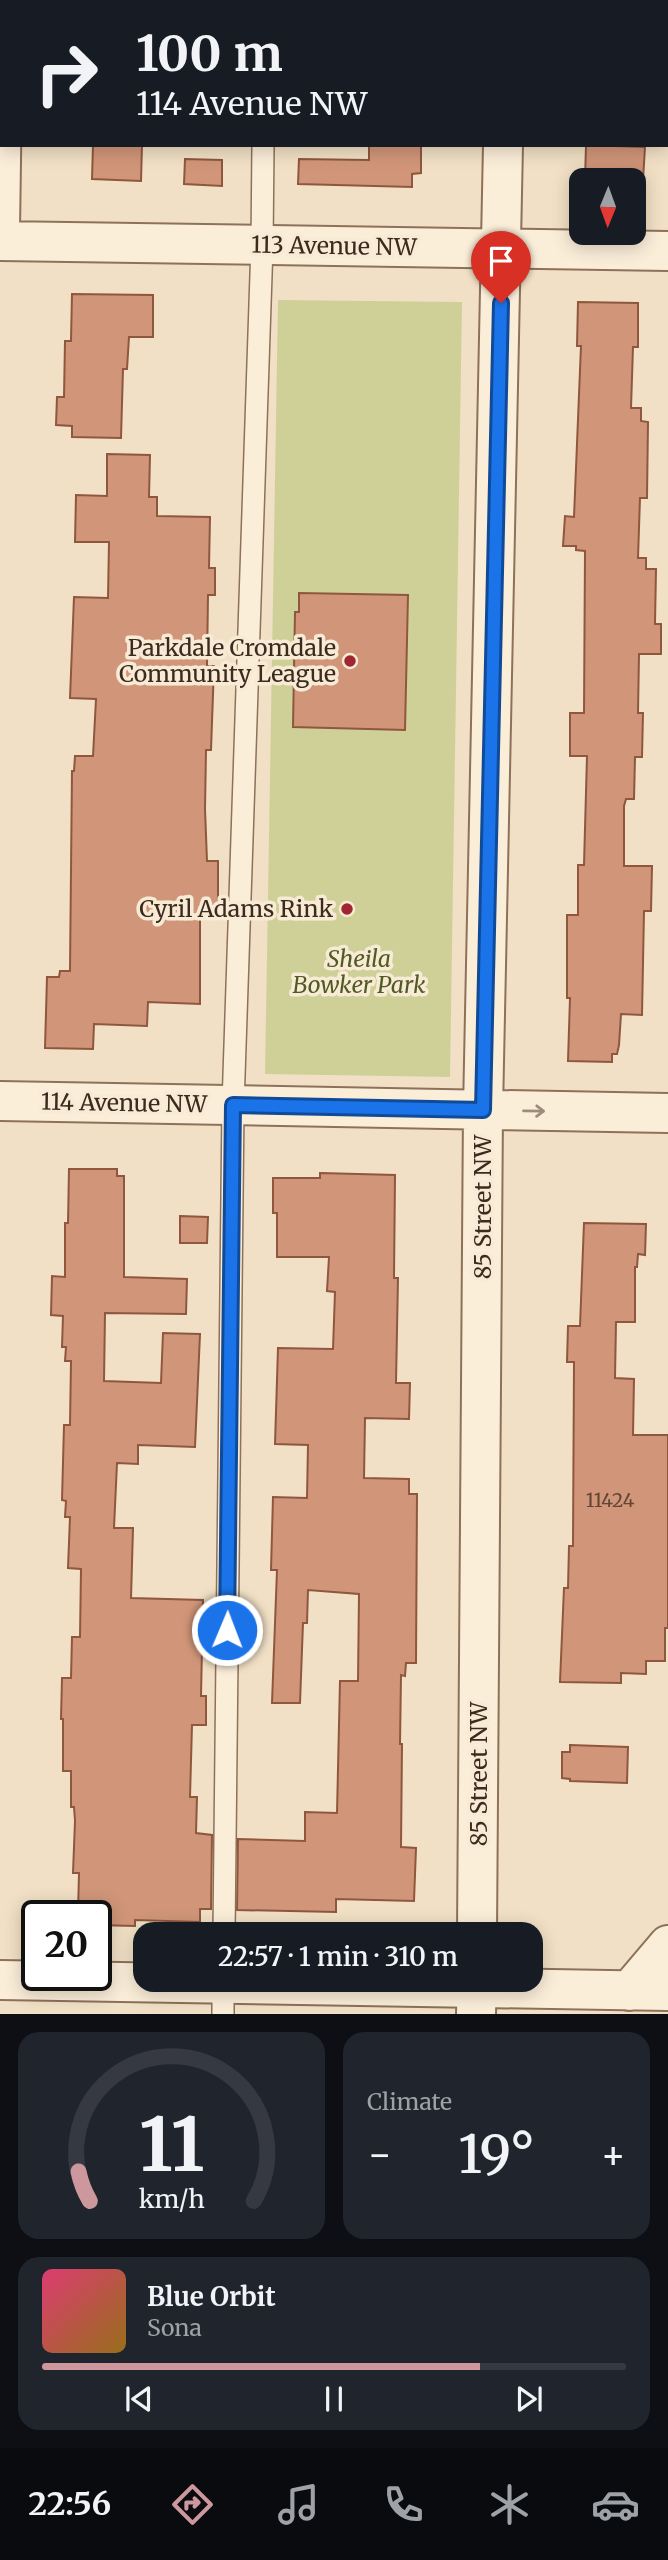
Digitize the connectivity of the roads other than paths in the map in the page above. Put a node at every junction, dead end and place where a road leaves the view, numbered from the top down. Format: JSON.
{"nodes":[{"id":1,"x":1,"y":147,"type":"edge"},
{"id":2,"x":263,"y":147,"type":"edge"},
{"id":3,"x":503,"y":147,"type":"edge"},
{"id":4,"x":0,"y":230,"type":"edge"},
{"id":5,"x":0,"y":241,"type":"edge"},
{"id":6,"x":262,"y":245,"type":"junction"},
{"id":7,"x":502,"y":248,"type":"junction"},
{"id":8,"x":668,"y":251,"type":"edge"},
{"id":9,"x":0,"y":1101,"type":"edge"},
{"id":10,"x":233,"y":1105,"type":"junction"},
{"id":11,"x":483,"y":1110,"type":"junction"},
{"id":12,"x":668,"y":1113,"type":"edge"},
{"id":13,"x":224,"y":1922,"type":"edge"},
{"id":14,"x":477,"y":1922,"type":"edge"},
{"id":15,"x":668,"y":1945,"type":"edge"},
{"id":16,"x":0,"y":1980,"type":"edge"},
{"id":17,"x":133,"y":1987,"type":"edge"},
{"id":18,"x":668,"y":1991,"type":"edge"},
{"id":19,"x":223,"y":1992,"type":"edge"},
{"id":20,"x":477,"y":1994,"type":"edge"},
{"id":21,"x":618,"y":2003,"type":"edge"}],
"edges":[{"from":1,"to":4,"type":"street"},
{"from":2,"to":6,"type":"lane"},
{"from":3,"to":7,"type":"street","name":"85 Street NW"},
{"from":5,"to":6,"type":"street","name":"113 Avenue NW"},
{"from":6,"to":7,"type":"street","name":"113 Avenue NW"},
{"from":6,"to":10,"type":"lane"},
{"from":7,"to":8,"type":"street","name":"113 Avenue NW"},
{"from":7,"to":11,"type":"street","name":"85 Street NW"},
{"from":9,"to":10,"type":"street","name":"114 Avenue NW"},
{"from":10,"to":11,"type":"street","name":"114 Avenue NW"},
{"from":10,"to":13,"type":"lane"},
{"from":11,"to":12,"type":"street","name":"114 Avenue NW","one_way":true},
{"from":11,"to":14,"type":"street","name":"85 Street NW"},
{"from":15,"to":21,"type":"street"},
{"from":16,"to":17,"type":"street"},
{"from":18,"to":21,"type":"street"},
{"from":19,"to":20,"type":"street"},
{"from":20,"to":21,"type":"street"}]}
